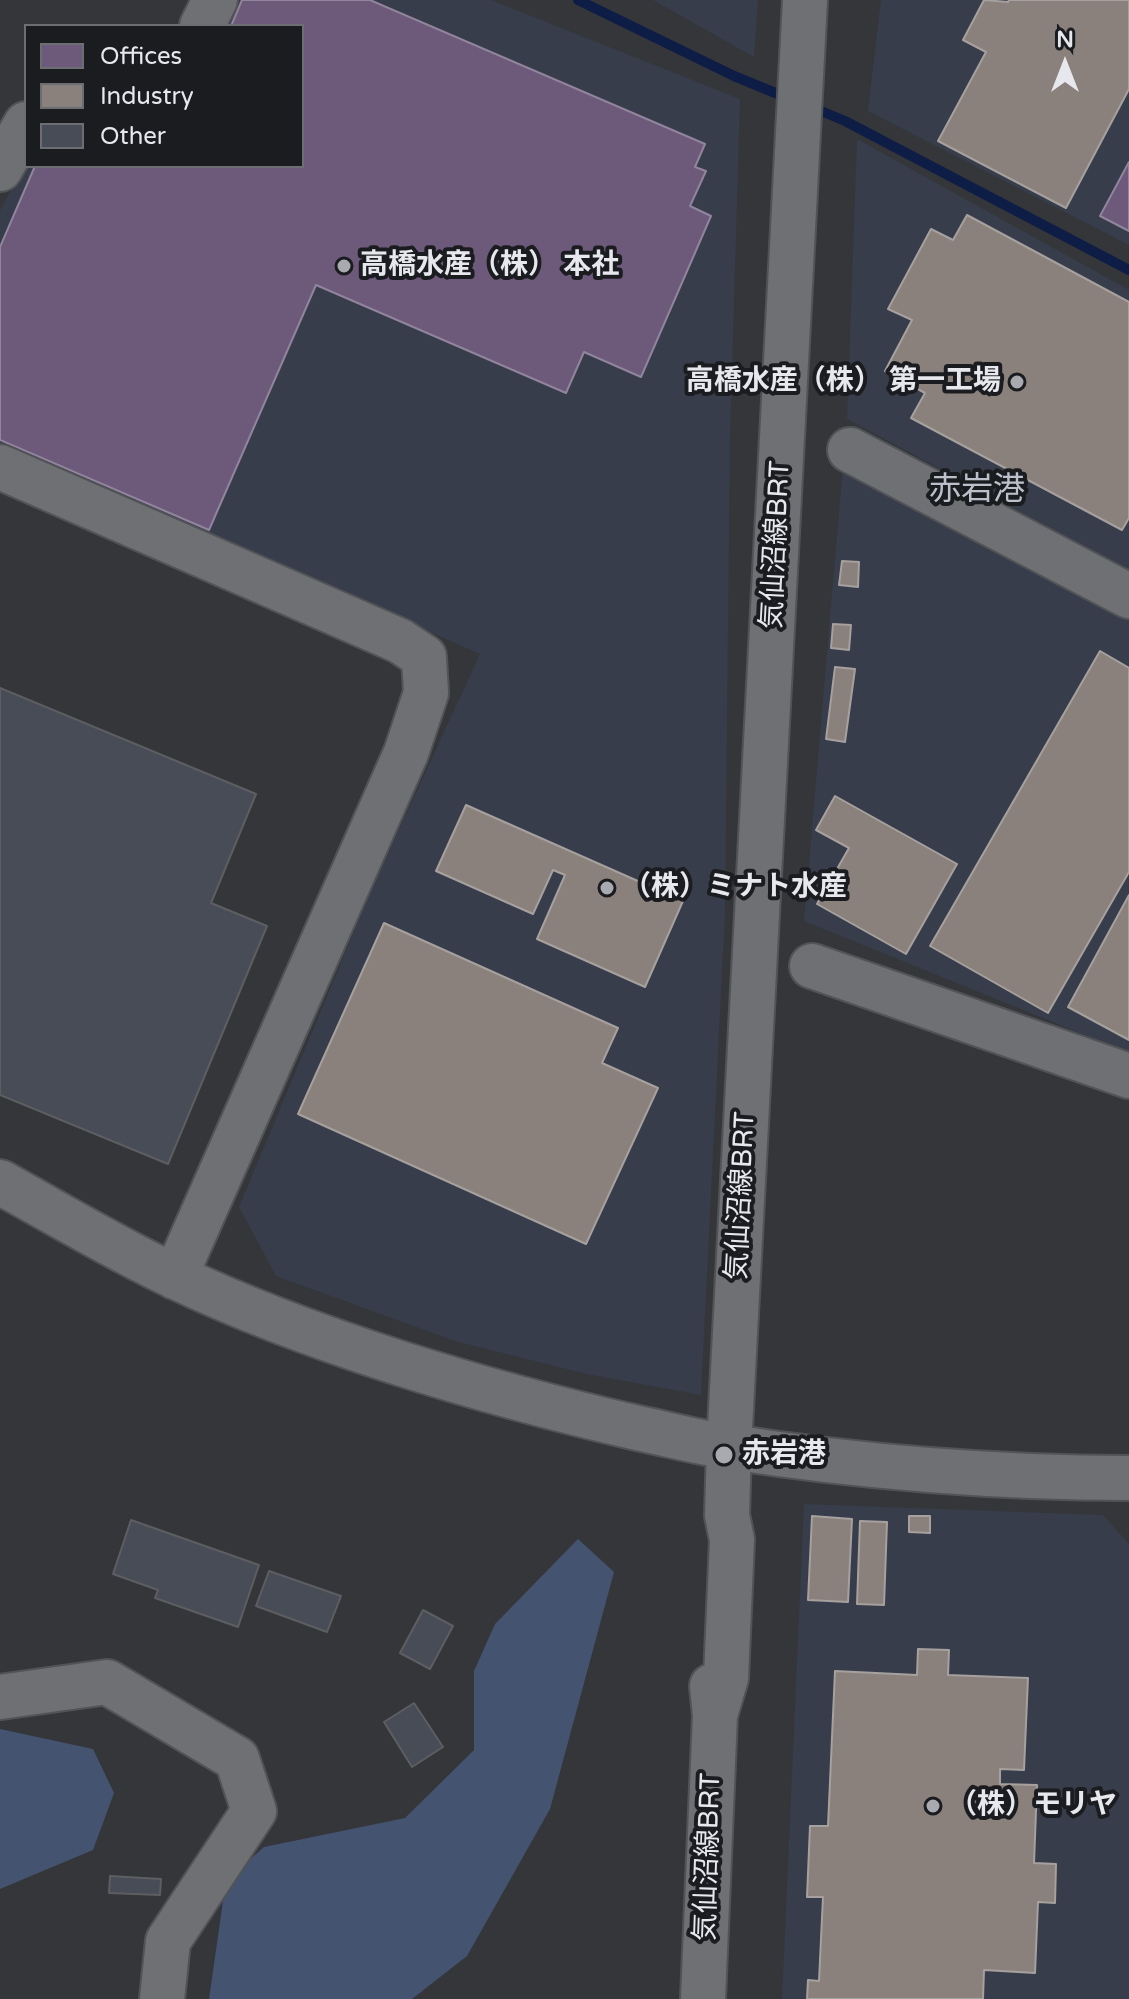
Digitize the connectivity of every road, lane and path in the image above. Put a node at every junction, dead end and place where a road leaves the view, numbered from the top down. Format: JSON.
{"nodes":[{"id":1,"x":215,"y":0,"type":"edge"},
{"id":2,"x":805,"y":0,"type":"edge"},
{"id":3,"x":203,"y":24,"type":"edge"},
{"id":4,"x":24,"y":127,"type":"edge"},
{"id":5,"x":0,"y":169,"type":"edge"},
{"id":6,"x":850,"y":450,"type":"dead end"},
{"id":7,"x":0,"y":467,"type":"edge"},
{"id":8,"x":1129,"y":596,"type":"edge"},
{"id":9,"x":812,"y":966,"type":"dead end"},
{"id":10,"x":1129,"y":1076,"type":"edge"},
{"id":11,"x":0,"y":1182,"type":"edge"},
{"id":12,"x":175,"y":1277,"type":"junction"},
{"id":13,"x":729,"y":1447,"type":"junction"},
{"id":14,"x":1129,"y":1478,"type":"edge"},
{"id":15,"x":0,"y":1697,"type":"edge"},
{"id":16,"x":162,"y":1999,"type":"edge"},
{"id":17,"x":703,"y":1999,"type":"edge"}],
"edges":[{"from":1,"to":3,"type":"street"},
{"from":2,"to":13,"type":"street","name":"気仙沼線BRT"},
{"from":4,"to":5,"type":"street"},
{"from":6,"to":8,"type":"street"},
{"from":7,"to":12,"type":"street"},
{"from":9,"to":10,"type":"street"},
{"from":11,"to":12,"type":"street"},
{"from":12,"to":13,"type":"street"},
{"from":13,"to":14,"type":"street"},
{"from":13,"to":17,"type":"street","name":"気仙沼線BRT"},
{"from":15,"to":16,"type":"street"}]}
